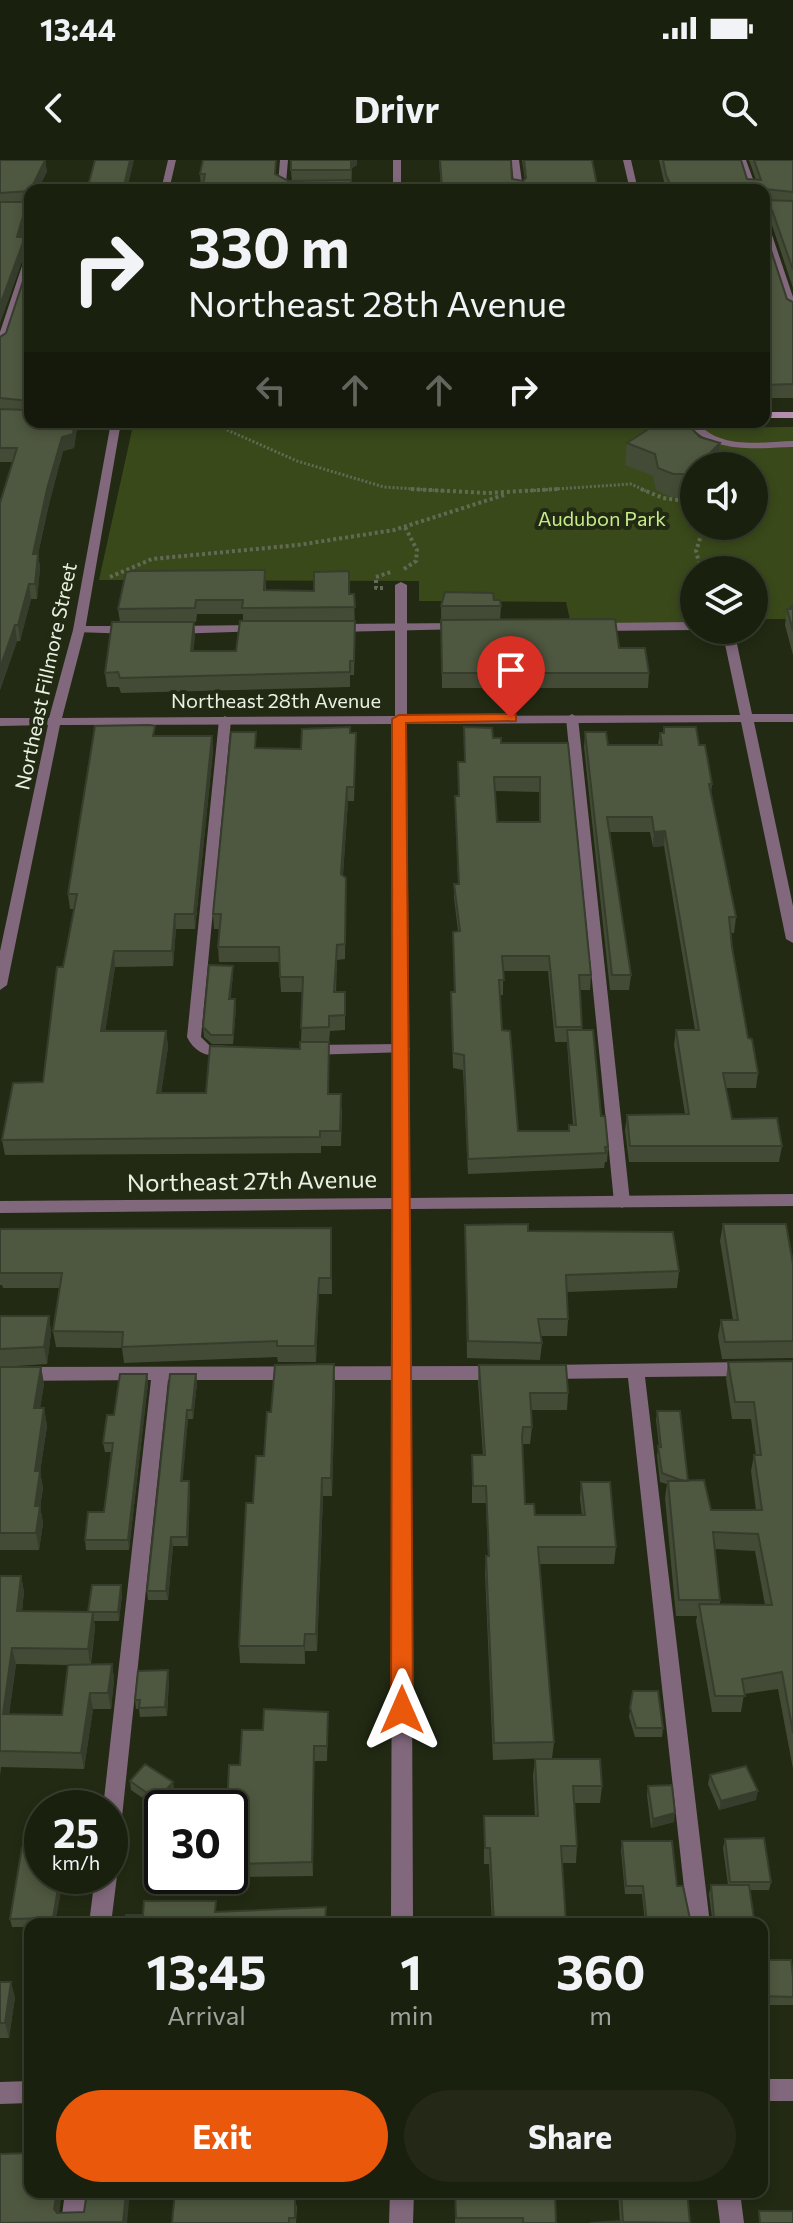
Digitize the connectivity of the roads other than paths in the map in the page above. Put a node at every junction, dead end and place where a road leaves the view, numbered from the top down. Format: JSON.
{"nodes":[{"id":1,"x":172,"y":160,"type":"edge"},
{"id":2,"x":284,"y":160,"type":"edge"},
{"id":3,"x":397,"y":160,"type":"edge"},
{"id":4,"x":515,"y":160,"type":"edge"},
{"id":5,"x":627,"y":160,"type":"edge"},
{"id":6,"x":742,"y":160,"type":"edge"},
{"id":7,"x":166,"y":184,"type":"edge"},
{"id":8,"x":282,"y":184,"type":"edge"},
{"id":9,"x":397,"y":184,"type":"edge"},
{"id":10,"x":518,"y":184,"type":"edge"},
{"id":11,"x":633,"y":184,"type":"edge"},
{"id":12,"x":751,"y":184,"type":"edge"},
{"id":13,"x":0,"y":209,"type":"edge"},
{"id":14,"x":24,"y":209,"type":"edge"},
{"id":15,"x":770,"y":241,"type":"edge"},
{"id":16,"x":24,"y":272,"type":"edge"},
{"id":17,"x":793,"y":311,"type":"edge"},
{"id":18,"x":0,"y":346,"type":"edge"},
{"id":19,"x":770,"y":415,"type":"edge"},
{"id":20,"x":793,"y":415,"type":"edge"},
{"id":21,"x":115,"y":428,"type":"edge"},
{"id":22,"x":697,"y":428,"type":"edge"},
{"id":23,"x":793,"y":444,"type":"edge"},
{"id":24,"x":401,"y":585,"type":"dead end"},
{"id":25,"x":680,"y":626,"type":"edge"},
{"id":26,"x":474,"y":627,"type":"edge"},
{"id":27,"x":584,"y":627,"type":"edge"},
{"id":28,"x":329,"y":628,"type":"edge"},
{"id":29,"x":399,"y":628,"type":"junction"},
{"id":30,"x":282,"y":629,"type":"edge"},
{"id":31,"x":79,"y":630,"type":"junction"},
{"id":32,"x":144,"y":630,"type":"edge"},
{"id":33,"x":159,"y":630,"type":"edge"},
{"id":34,"x":731,"y":644,"type":"edge"},
{"id":35,"x":572,"y":718,"type":"junction"},
{"id":36,"x":748,"y":718,"type":"junction"},
{"id":37,"x":793,"y":718,"type":"edge"},
{"id":38,"x":399,"y":719,"type":"junction"},
{"id":39,"x":225,"y":720,"type":"junction"},
{"id":40,"x":0,"y":722,"type":"edge"},
{"id":41,"x":54,"y":722,"type":"junction"},
{"id":42,"x":793,"y":939,"type":"edge"},
{"id":43,"x":0,"y":985,"type":"edge"},
{"id":44,"x":403,"y":1049,"type":"junction"},
{"id":45,"x":252,"y":1051,"type":"edge"},
{"id":46,"x":297,"y":1051,"type":"edge"},
{"id":47,"x":793,"y":1200,"type":"edge"},
{"id":48,"x":622,"y":1202,"type":"junction"},
{"id":49,"x":400,"y":1203,"type":"junction"},
{"id":50,"x":0,"y":1207,"type":"edge"},
{"id":51,"x":762,"y":1369,"type":"edge"},
{"id":52,"x":636,"y":1371,"type":"junction"},
{"id":53,"x":0,"y":1374,"type":"edge"},
{"id":54,"x":160,"y":1374,"type":"junction"},
{"id":55,"x":402,"y":1374,"type":"junction"},
{"id":56,"x":115,"y":1790,"type":"edge"},
{"id":57,"x":104,"y":1894,"type":"edge"},
{"id":58,"x":101,"y":1918,"type":"edge"},
{"id":59,"x":402,"y":1918,"type":"edge"},
{"id":60,"x":698,"y":1918,"type":"edge"},
{"id":61,"x":768,"y":2090,"type":"edge"},
{"id":62,"x":793,"y":2090,"type":"edge"},
{"id":63,"x":24,"y":2092,"type":"edge"},
{"id":64,"x":0,"y":2093,"type":"edge"},
{"id":65,"x":76,"y":2198,"type":"edge"},
{"id":66,"x":402,"y":2198,"type":"edge"},
{"id":67,"x":729,"y":2198,"type":"edge"},
{"id":68,"x":73,"y":2223,"type":"edge"},
{"id":69,"x":401,"y":2223,"type":"edge"},
{"id":70,"x":732,"y":2223,"type":"edge"}],
"edges":[{"from":1,"to":7,"type":"street"},
{"from":2,"to":8,"type":"street"},
{"from":3,"to":9,"type":"street"},
{"from":4,"to":10,"type":"street"},
{"from":5,"to":11,"type":"street"},
{"from":6,"to":12,"type":"street"},
{"from":13,"to":14,"type":"street"},
{"from":15,"to":17,"type":"street"},
{"from":16,"to":18,"type":"street"},
{"from":19,"to":20,"type":"street"},
{"from":21,"to":31,"type":"street","name":"Northeast Fillmore Street"},
{"from":22,"to":23,"type":"street"},
{"from":24,"to":29,"type":"street"},
{"from":25,"to":27,"type":"street"},
{"from":26,"to":29,"type":"street"},
{"from":28,"to":29,"type":"street"},
{"from":29,"to":38,"type":"street"},
{"from":30,"to":33,"type":"street"},
{"from":31,"to":32,"type":"street"},
{"from":31,"to":41,"type":"street","name":"Northeast Fillmore Street"},
{"from":34,"to":36,"type":"street"},
{"from":35,"to":36,"type":"street","name":"Northeast 28th Avenue"},
{"from":35,"to":38,"type":"street","name":"Northeast 28th Avenue"},
{"from":35,"to":48,"type":"street"},
{"from":36,"to":37,"type":"street","name":"Northeast 28th Avenue"},
{"from":36,"to":42,"type":"street"},
{"from":38,"to":39,"type":"street","name":"Northeast 28th Avenue"},
{"from":38,"to":44,"type":"street"},
{"from":39,"to":41,"type":"street","name":"Northeast 28th Avenue"},
{"from":39,"to":45,"type":"street"},
{"from":40,"to":41,"type":"street","name":"Northeast 28th Avenue"},
{"from":41,"to":43,"type":"street","name":"Northeast Fillmore Street"},
{"from":44,"to":46,"type":"street"},
{"from":44,"to":49,"type":"street"},
{"from":47,"to":48,"type":"street","name":"Northeast 27th Avenue"},
{"from":48,"to":49,"type":"street","name":"Northeast 27th Avenue"},
{"from":49,"to":50,"type":"street","name":"Northeast 27th Avenue"},
{"from":49,"to":55,"type":"street"},
{"from":51,"to":52,"type":"street"},
{"from":52,"to":55,"type":"street"},
{"from":52,"to":60,"type":"street"},
{"from":53,"to":54,"type":"street"},
{"from":54,"to":55,"type":"street"},
{"from":54,"to":56,"type":"street"},
{"from":55,"to":59,"type":"street"},
{"from":57,"to":58,"type":"street"},
{"from":61,"to":62,"type":"street"},
{"from":63,"to":64,"type":"street"},
{"from":65,"to":68,"type":"street"},
{"from":66,"to":69,"type":"street"},
{"from":67,"to":70,"type":"street"}]}
